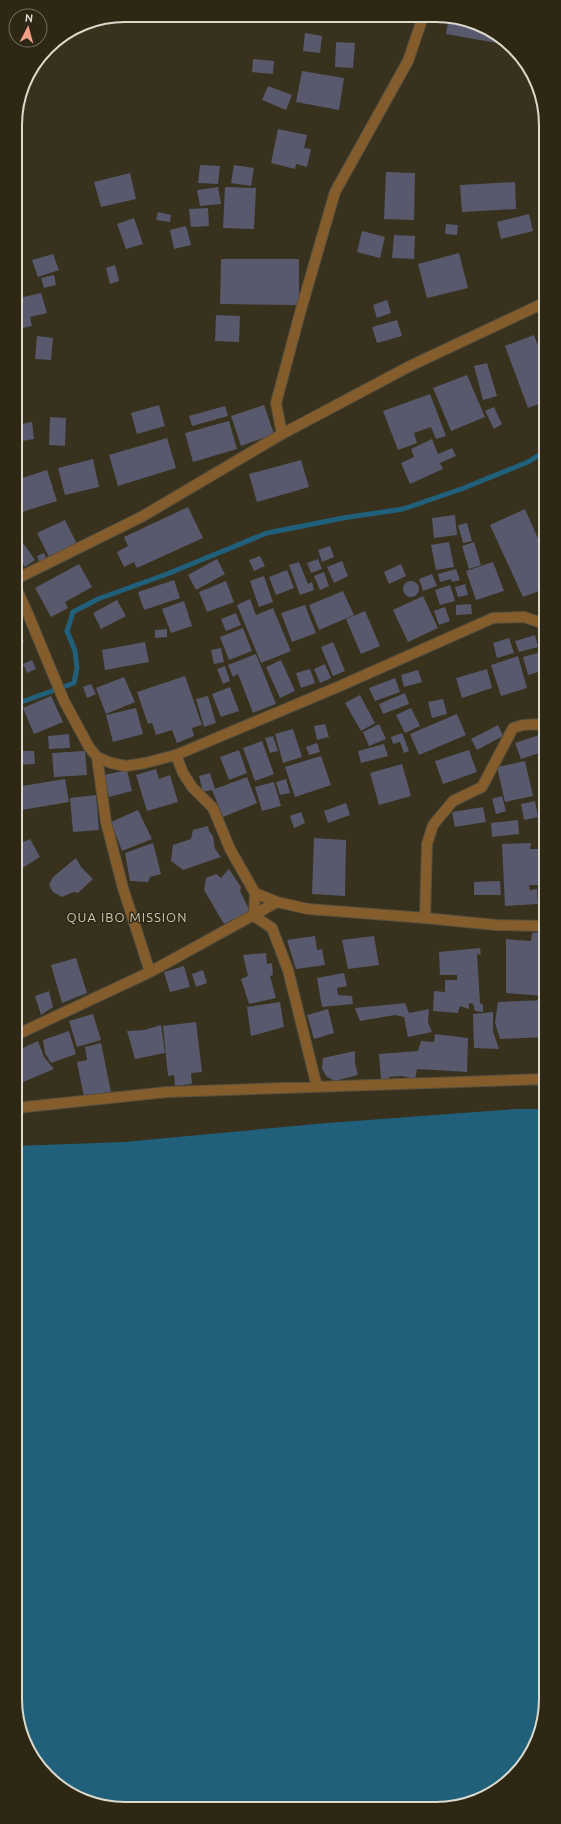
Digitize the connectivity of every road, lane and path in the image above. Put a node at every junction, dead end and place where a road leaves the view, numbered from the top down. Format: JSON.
{"nodes":[{"id":1,"x":421,"y":22,"type":"edge"},
{"id":2,"x":539,"y":305,"type":"edge"},
{"id":3,"x":282,"y":434,"type":"junction"},
{"id":4,"x":22,"y":575,"type":"edge"},
{"id":5,"x":22,"y":600,"type":"edge"},
{"id":6,"x":539,"y":622,"type":"edge"},
{"id":7,"x":539,"y":724,"type":"edge"},
{"id":8,"x":176,"y":755,"type":"junction"},
{"id":9,"x":97,"y":757,"type":"junction"},
{"id":10,"x":255,"y":893,"type":"junction"},
{"id":11,"x":277,"y":902,"type":"junction"},
{"id":12,"x":254,"y":916,"type":"junction"},
{"id":13,"x":425,"y":918,"type":"junction"},
{"id":14,"x":539,"y":926,"type":"edge"},
{"id":15,"x":150,"y":972,"type":"junction"},
{"id":16,"x":22,"y":1032,"type":"edge"},
{"id":17,"x":539,"y":1079,"type":"edge"},
{"id":18,"x":317,"y":1088,"type":"junction"},
{"id":19,"x":22,"y":1107,"type":"edge"}],
"edges":[{"from":1,"to":3,"type":"street"},
{"from":2,"to":3,"type":"street"},
{"from":3,"to":4,"type":"street"},
{"from":5,"to":9,"type":"street"},
{"from":6,"to":8,"type":"street"},
{"from":7,"to":13,"type":"street"},
{"from":8,"to":9,"type":"street"},
{"from":8,"to":10,"type":"street"},
{"from":9,"to":15,"type":"street"},
{"from":10,"to":11,"type":"street"},
{"from":10,"to":12,"type":"street"},
{"from":11,"to":12,"type":"street"},
{"from":11,"to":13,"type":"street"},
{"from":12,"to":15,"type":"street"},
{"from":12,"to":18,"type":"street"},
{"from":13,"to":14,"type":"street"},
{"from":15,"to":16,"type":"street"},
{"from":17,"to":18,"type":"street"},
{"from":18,"to":19,"type":"street"}]}
